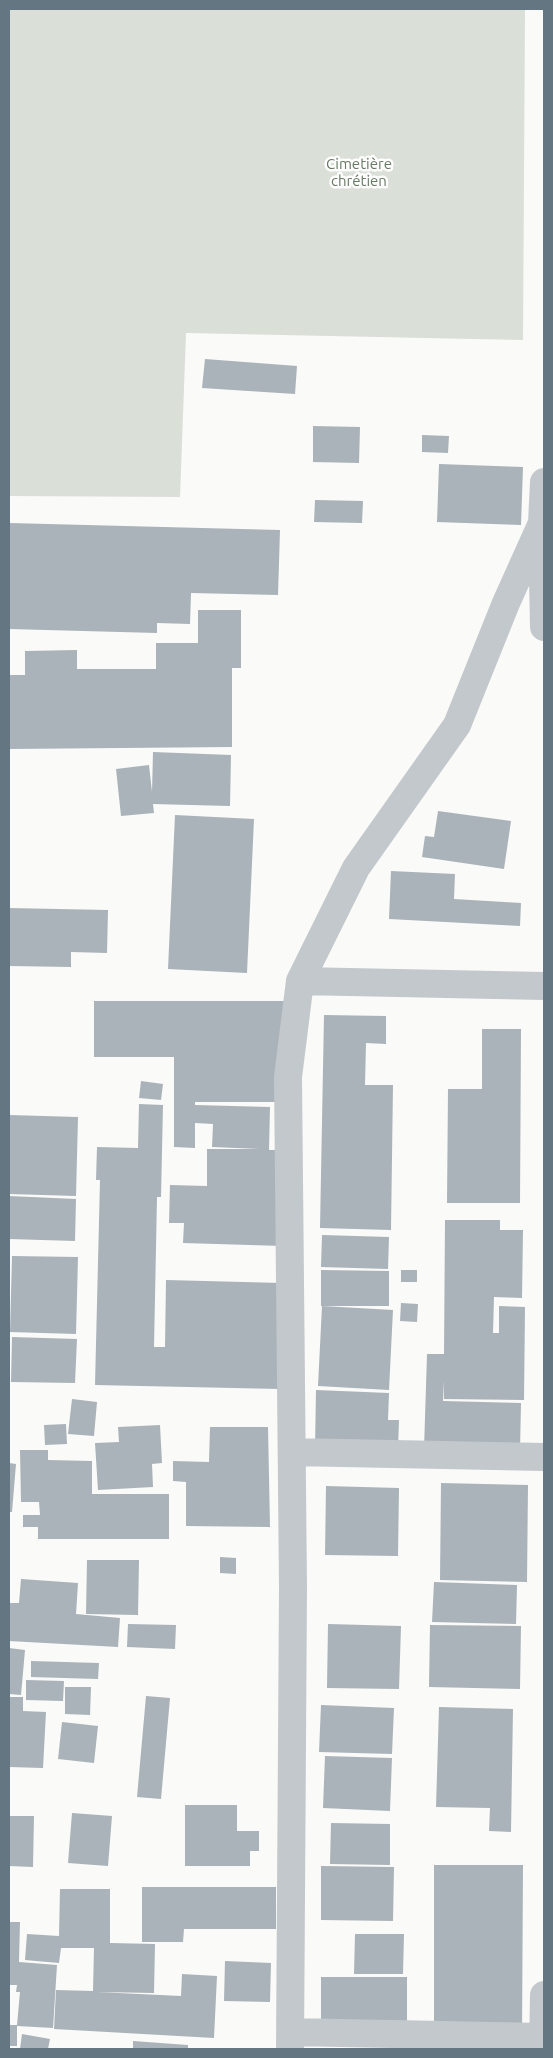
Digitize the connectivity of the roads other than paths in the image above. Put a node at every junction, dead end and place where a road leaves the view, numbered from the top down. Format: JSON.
{"nodes":[{"id":1,"x":544,"y":482,"type":"edge"},
{"id":2,"x":542,"y":522,"type":"junction"},
{"id":3,"x":544,"y":627,"type":"edge"},
{"id":4,"x":300,"y":981,"type":"junction"},
{"id":5,"x":544,"y":986,"type":"edge"},
{"id":6,"x":292,"y":1452,"type":"junction"},
{"id":7,"x":544,"y":1457,"type":"edge"},
{"id":8,"x":544,"y":1995,"type":"edge"},
{"id":9,"x":544,"y":2037,"type":"edge"},
{"id":10,"x":291,"y":2040,"type":"edge"},
{"id":11,"x":543,"y":2049,"type":"edge"}],
"edges":[{"from":1,"to":2,"type":"street"},
{"from":2,"to":3,"type":"street"},
{"from":2,"to":4,"type":"street"},
{"from":4,"to":5,"type":"street"},
{"from":4,"to":6,"type":"street"},
{"from":6,"to":7,"type":"street"},
{"from":6,"to":10,"type":"street"},
{"from":8,"to":9,"type":"street"},
{"from":9,"to":10,"type":"street"},
{"from":9,"to":11,"type":"street"}]}
